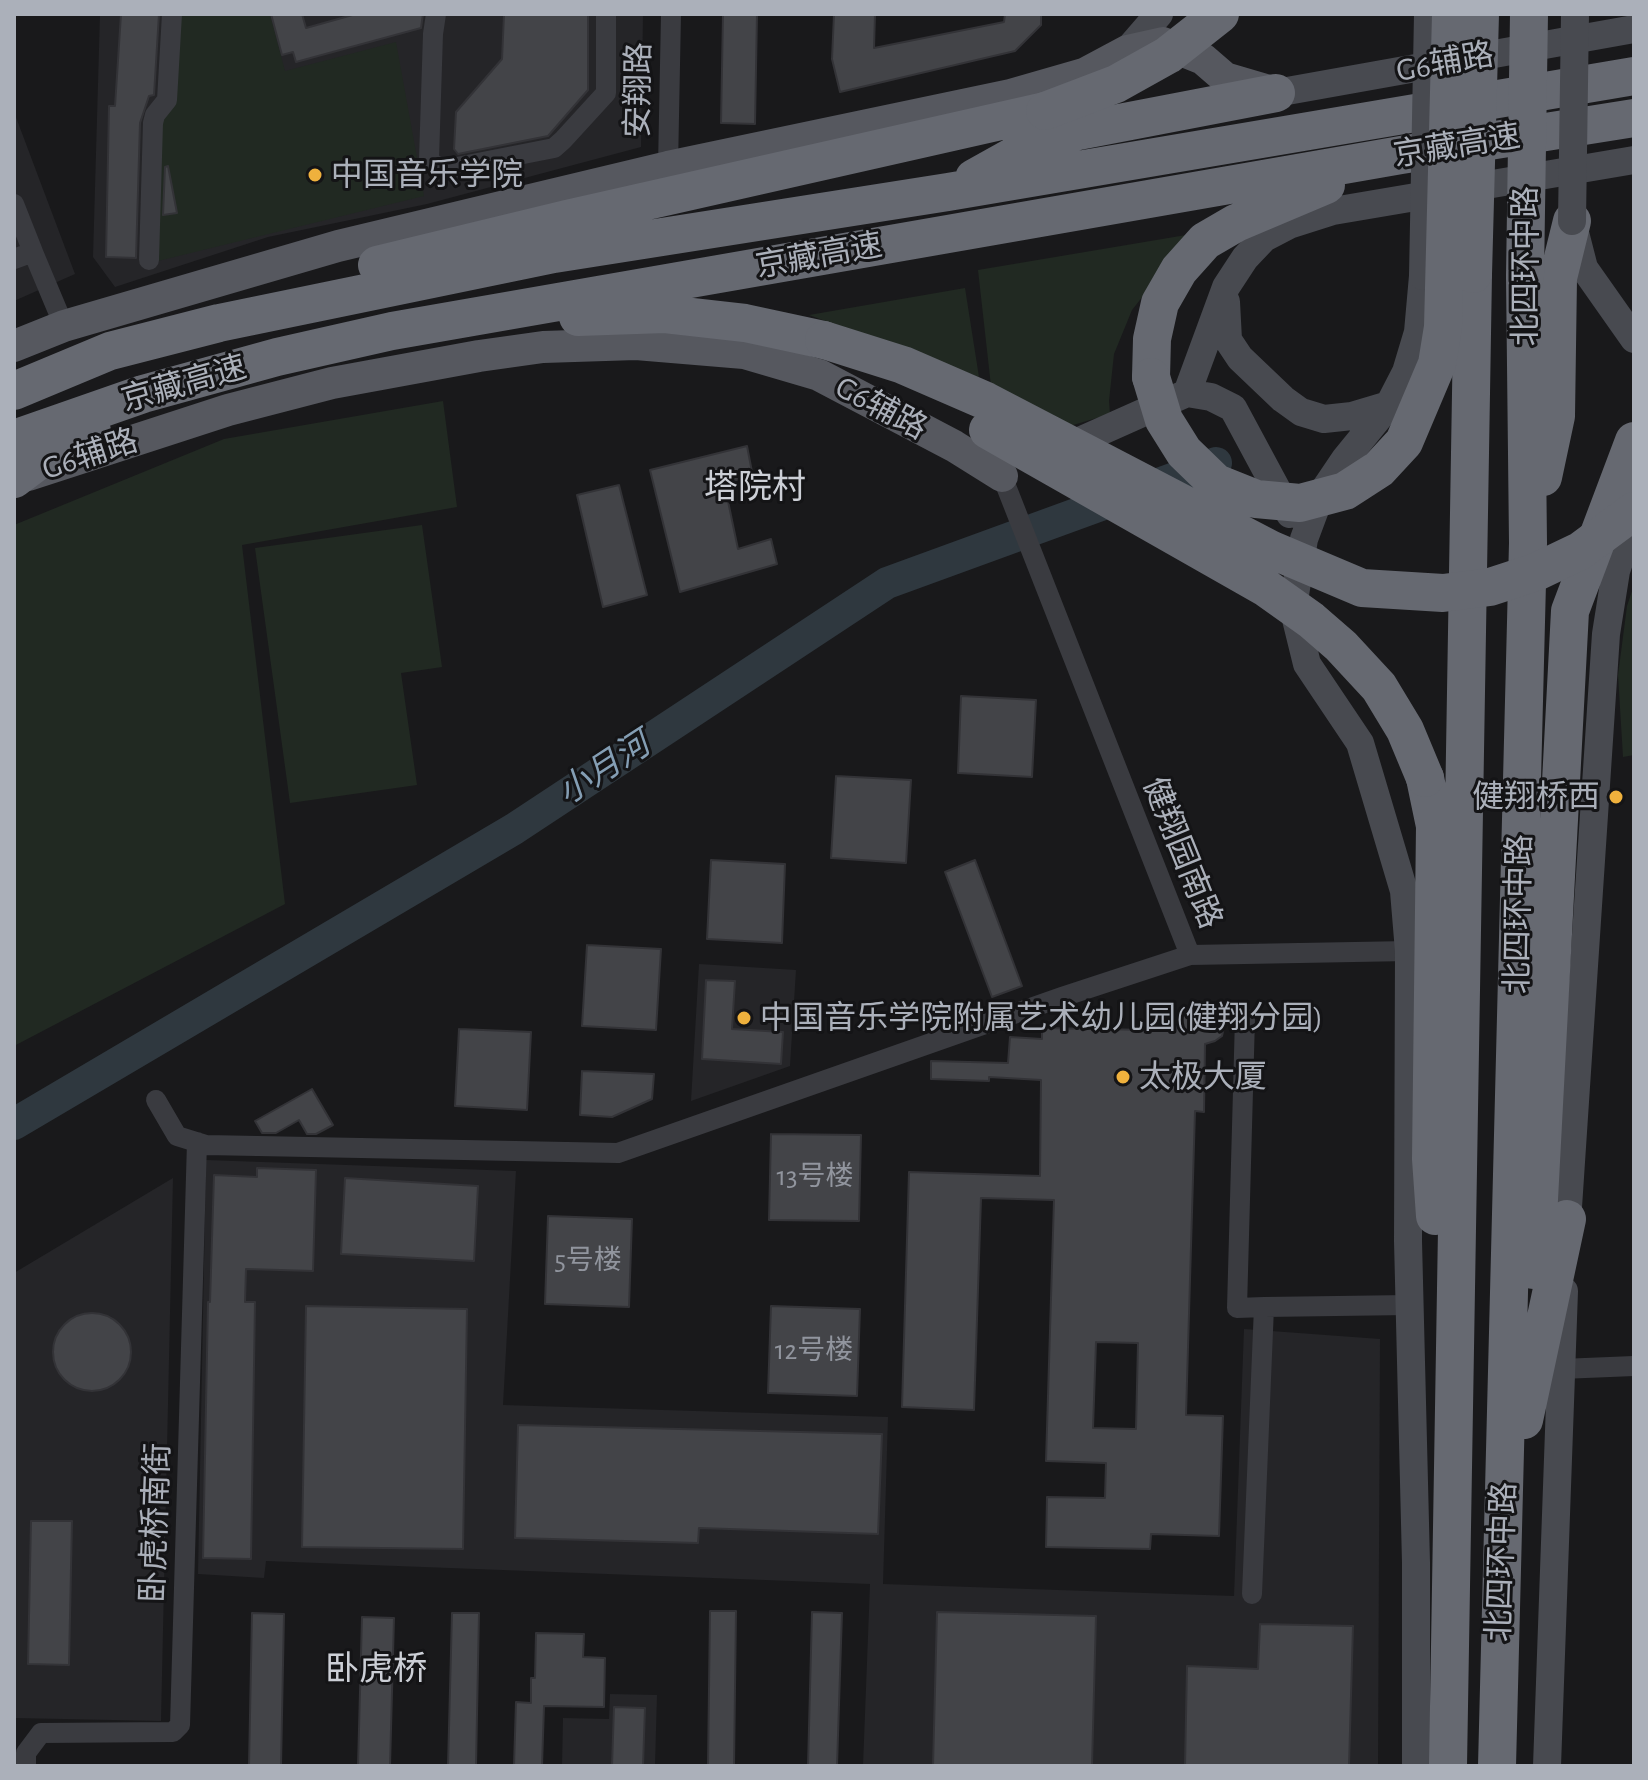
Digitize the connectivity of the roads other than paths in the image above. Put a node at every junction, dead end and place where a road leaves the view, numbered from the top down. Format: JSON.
{"nodes":[{"id":1,"x":172,"y":14,"type":"edge"},
{"id":2,"x":436,"y":14,"type":"edge"},
{"id":3,"x":606,"y":14,"type":"edge"},
{"id":4,"x":671,"y":14,"type":"edge"},
{"id":5,"x":1159,"y":14,"type":"edge"},
{"id":6,"x":1428,"y":14,"type":"edge"},
{"id":7,"x":1451,"y":14,"type":"edge"},
{"id":8,"x":1480,"y":14,"type":"edge"},
{"id":9,"x":1529,"y":14,"type":"edge"},
{"id":10,"x":1575,"y":14,"type":"edge"},
{"id":11,"x":1634,"y":29,"type":"edge"},
{"id":12,"x":1206,"y":30,"type":"edge"},
{"id":13,"x":1127,"y":51,"type":"junction"},
{"id":14,"x":1634,"y":76,"type":"edge"},
{"id":15,"x":1276,"y":93,"type":"junction"},
{"id":16,"x":1634,"y":118,"type":"edge"},
{"id":17,"x":1401,"y":155,"type":"junction"},
{"id":18,"x":1634,"y":160,"type":"edge"},
{"id":19,"x":668,"y":167,"type":"junction"},
{"id":20,"x":948,"y":192,"type":"junction"},
{"id":21,"x":14,"y":204,"type":"edge"},
{"id":22,"x":1572,"y":221,"type":"junction"},
{"id":23,"x":23,"y":256,"type":"edge"},
{"id":24,"x":149,"y":260,"type":"dead end"},
{"id":25,"x":1226,"y":287,"type":"junction"},
{"id":26,"x":1623,"y":311,"type":"edge"},
{"id":27,"x":219,"y":323,"type":"junction"},
{"id":28,"x":64,"y":326,"type":"junction"},
{"id":29,"x":392,"y":331,"type":"junction"},
{"id":30,"x":1634,"y":339,"type":"edge"},
{"id":31,"x":824,"y":340,"type":"junction"},
{"id":32,"x":14,"y":346,"type":"edge"},
{"id":33,"x":110,"y":351,"type":"junction"},
{"id":34,"x":277,"y":357,"type":"junction"},
{"id":35,"x":14,"y":375,"type":"edge"},
{"id":36,"x":14,"y":391,"type":"edge"},
{"id":37,"x":1187,"y":393,"type":"junction"},
{"id":38,"x":1389,"y":405,"type":"junction"},
{"id":39,"x":14,"y":439,"type":"edge"},
{"id":40,"x":1634,"y":441,"type":"edge"},
{"id":41,"x":1002,"y":476,"type":"junction"},
{"id":42,"x":14,"y":479,"type":"edge"},
{"id":43,"x":1634,"y":511,"type":"edge"},
{"id":44,"x":1634,"y":519,"type":"edge"},
{"id":45,"x":1304,"y":539,"type":"junction"},
{"id":46,"x":1528,"y":543,"type":"junction"},
{"id":47,"x":1409,"y":951,"type":"junction"},
{"id":48,"x":1190,"y":955,"type":"junction"},
{"id":49,"x":1245,"y":1018,"type":"dead end"},
{"id":50,"x":156,"y":1100,"type":"dead end"},
{"id":51,"x":197,"y":1142,"type":"junction"},
{"id":52,"x":1567,"y":1219,"type":"junction"},
{"id":53,"x":1409,"y":1305,"type":"junction"},
{"id":54,"x":1264,"y":1307,"type":"junction"},
{"id":55,"x":1634,"y":1366,"type":"edge"},
{"id":56,"x":1561,"y":1369,"type":"junction"},
{"id":57,"x":1508,"y":1390,"type":"junction"},
{"id":58,"x":1453,"y":1450,"type":"junction"},
{"id":59,"x":1503,"y":1521,"type":"junction"},
{"id":60,"x":1252,"y":1594,"type":"dead end"},
{"id":61,"x":26,"y":1766,"type":"edge"},
{"id":62,"x":1416,"y":1766,"type":"edge"},
{"id":63,"x":1448,"y":1766,"type":"edge"},
{"id":64,"x":1497,"y":1766,"type":"edge"},
{"id":65,"x":1547,"y":1766,"type":"edge"}],
"edges":[{"from":1,"to":24,"type":"street"},
{"from":2,"to":3,"type":"street"},
{"from":4,"to":19,"type":"street","name":"安翔路"},
{"from":5,"to":13,"type":"street"},
{"from":6,"to":38,"type":"street","bridge":true},
{"from":7,"to":17,"type":"highway","bridge":true},
{"from":8,"to":58,"type":"highway","name":"北四环中路","bridge":true},
{"from":9,"to":46,"type":"highway","name":"北四环中路","bridge":true},
{"from":10,"to":22,"type":"street","name":"北四环中路","bridge":true},
{"from":11,"to":15,"type":"street","name":"G6辅路"},
{"from":12,"to":13,"type":"main road","name":"G6辅路"},
{"from":12,"to":15,"type":"main road","name":"G6辅路"},
{"from":12,"to":27,"type":"highway","bridge":true},
{"from":13,"to":19,"type":"main road","name":"G6辅路"},
{"from":14,"to":20,"type":"highway","name":"京藏高速"},
{"from":15,"to":20,"type":"highway"},
{"from":16,"to":17,"type":"highway","name":"京藏高速"},
{"from":17,"to":29,"type":"highway","name":"京藏高速"},
{"from":18,"to":25,"type":"street"},
{"from":19,"to":28,"type":"main road","name":"G6辅路"},
{"from":20,"to":27,"type":"highway","name":"京藏高速"},
{"from":21,"to":23,"type":"street"},
{"from":22,"to":26,"type":"street","name":"北四环中路"},
{"from":22,"to":46,"type":"highway"},
{"from":23,"to":28,"type":"street"},
{"from":25,"to":37,"type":"street"},
{"from":25,"to":38,"type":"street"},
{"from":26,"to":30,"type":"street","name":"北四环中路"},
{"from":27,"to":33,"type":"highway","name":"京藏高速"},
{"from":28,"to":32,"type":"main road","name":"G6辅路"},
{"from":29,"to":31,"type":"highway"},
{"from":29,"to":34,"type":"highway","name":"京藏高速"},
{"from":31,"to":43,"type":"highway","bridge":true},
{"from":31,"to":58,"type":"highway","bridge":true},
{"from":33,"to":35,"type":"highway"},
{"from":33,"to":36,"type":"highway","name":"京藏高速"},
{"from":34,"to":39,"type":"highway","name":"京藏高速"},
{"from":34,"to":42,"type":"highway"},
{"from":37,"to":41,"type":"street"},
{"from":37,"to":45,"type":"street"},
{"from":38,"to":45,"type":"street"},
{"from":40,"to":57,"type":"highway","bridge":true},
{"from":41,"to":42,"type":"main road","name":"G6辅路"},
{"from":41,"to":48,"type":"street","name":"健翔园南路"},
{"from":44,"to":52,"type":"street","name":"北四环中路"},
{"from":45,"to":47,"type":"street"},
{"from":46,"to":57,"type":"highway","name":"北四环中路"},
{"from":47,"to":48,"type":"street","name":"健翔园南路"},
{"from":47,"to":53,"type":"street"},
{"from":48,"to":51,"type":"street"},
{"from":49,"to":54,"type":"street"},
{"from":50,"to":51,"type":"street"},
{"from":51,"to":61,"type":"street","name":"卧虎桥南街"},
{"from":52,"to":56,"type":"street","name":"北四环中路"},
{"from":52,"to":59,"type":"highway"},
{"from":53,"to":54,"type":"street"},
{"from":53,"to":62,"type":"street"},
{"from":54,"to":60,"type":"street"},
{"from":55,"to":56,"type":"street"},
{"from":56,"to":65,"type":"street","name":"北四环中路"},
{"from":57,"to":59,"type":"highway","name":"北四环中路"},
{"from":58,"to":63,"type":"highway","name":"北四环中路"},
{"from":59,"to":64,"type":"highway","name":"北四环中路"}]}
